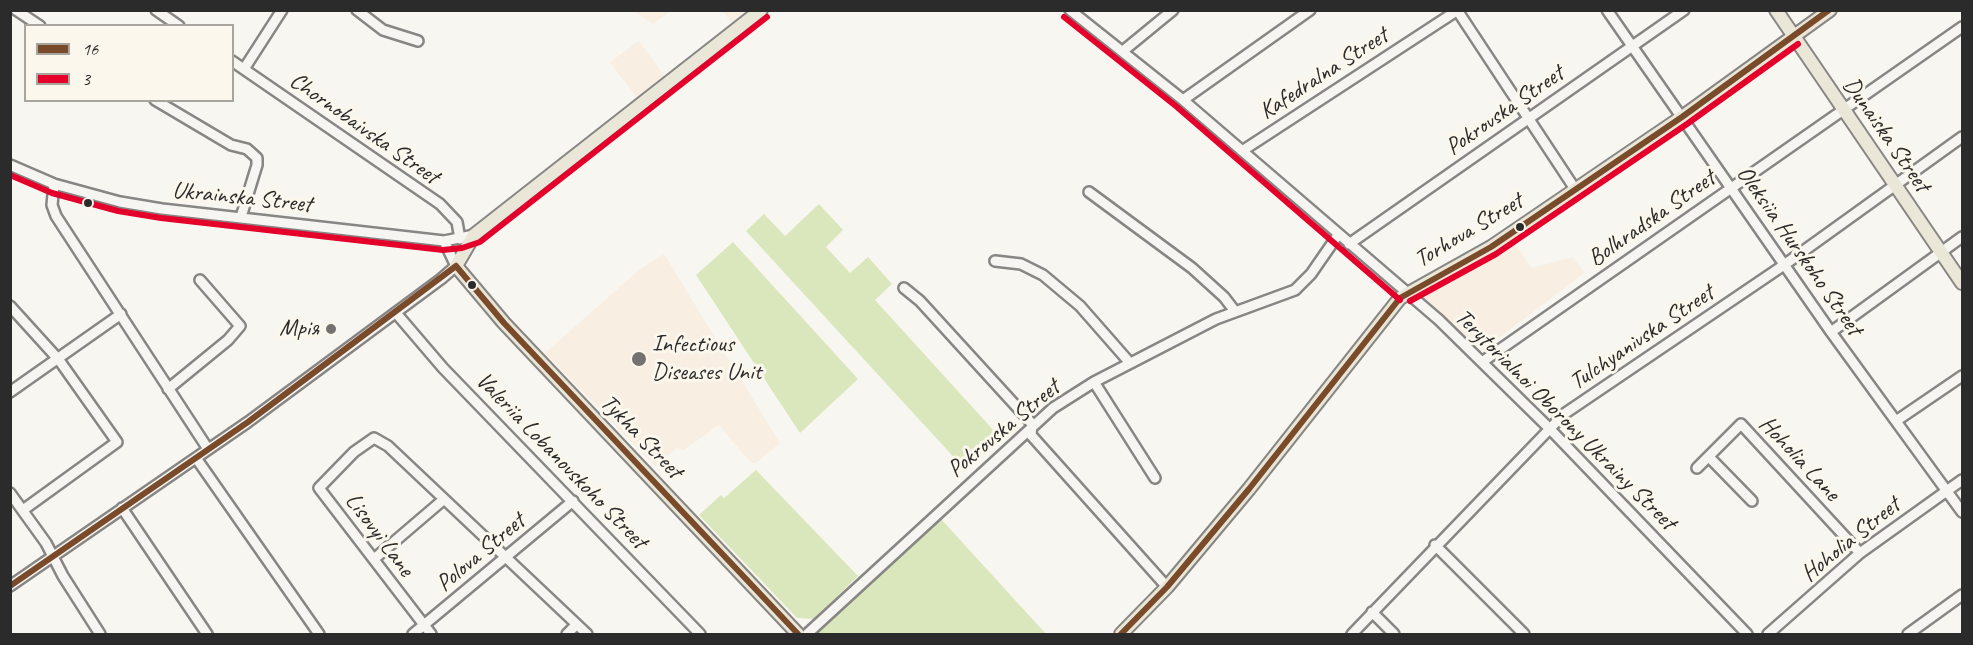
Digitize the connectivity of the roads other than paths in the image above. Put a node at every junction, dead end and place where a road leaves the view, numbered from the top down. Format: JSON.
{"nodes":[{"id":1,"x":16,"y":10,"type":"edge"},
{"id":2,"x":156,"y":10,"type":"edge"},
{"id":3,"x":282,"y":10,"type":"edge"},
{"id":4,"x":357,"y":10,"type":"edge"},
{"id":5,"x":761,"y":10,"type":"edge"},
{"id":6,"x":1173,"y":10,"type":"edge"},
{"id":7,"x":1310,"y":10,"type":"edge"},
{"id":8,"x":1607,"y":10,"type":"edge"},
{"id":9,"x":1684,"y":10,"type":"edge"},
{"id":10,"x":1776,"y":10,"type":"edge"},
{"id":11,"x":1830,"y":10,"type":"edge"},
{"id":12,"x":1457,"y":11,"type":"edge"},
{"id":13,"x":1075,"y":12,"type":"edge"},
{"id":14,"x":37,"y":24,"type":"edge"},
{"id":15,"x":176,"y":24,"type":"edge"},
{"id":16,"x":1962,"y":27,"type":"edge"},
{"id":17,"x":1793,"y":37,"type":"junction"},
{"id":18,"x":418,"y":41,"type":"dead end"},
{"id":19,"x":1633,"y":46,"type":"junction"},
{"id":20,"x":1123,"y":51,"type":"junction"},
{"id":21,"x":234,"y":62,"type":"edge"},
{"id":22,"x":243,"y":69,"type":"junction"},
{"id":23,"x":1183,"y":100,"type":"junction"},
{"id":24,"x":158,"y":102,"type":"edge"},
{"id":25,"x":1842,"y":110,"type":"junction"},
{"id":26,"x":1528,"y":117,"type":"junction"},
{"id":27,"x":1682,"y":117,"type":"junction"},
{"id":28,"x":1962,"y":137,"type":"edge"},
{"id":29,"x":1242,"y":151,"type":"junction"},
{"id":30,"x":10,"y":165,"type":"edge"},
{"id":31,"x":54,"y":184,"type":"junction"},
{"id":32,"x":1896,"y":186,"type":"junction"},
{"id":33,"x":1731,"y":188,"type":"junction"},
{"id":34,"x":1575,"y":189,"type":"junction"},
{"id":35,"x":1089,"y":192,"type":"dead end"},
{"id":36,"x":241,"y":217,"type":"junction"},
{"id":37,"x":474,"y":235,"type":"junction"},
{"id":38,"x":1338,"y":235,"type":"junction"},
{"id":39,"x":1962,"y":237,"type":"edge"},
{"id":40,"x":460,"y":239,"type":"junction"},
{"id":41,"x":444,"y":241,"type":"junction"},
{"id":42,"x":1349,"y":244,"type":"junction"},
{"id":43,"x":1941,"y":253,"type":"junction"},
{"id":44,"x":995,"y":261,"type":"dead end"},
{"id":45,"x":1784,"y":265,"type":"junction"},
{"id":46,"x":456,"y":266,"type":"junction"},
{"id":47,"x":200,"y":280,"type":"dead end"},
{"id":48,"x":1962,"y":283,"type":"edge"},
{"id":49,"x":904,"y":288,"type":"dead end"},
{"id":50,"x":1406,"y":293,"type":"junction"},
{"id":51,"x":10,"y":306,"type":"edge"},
{"id":52,"x":1234,"y":310,"type":"junction"},
{"id":53,"x":121,"y":314,"type":"junction"},
{"id":54,"x":396,"y":314,"type":"junction"},
{"id":55,"x":1831,"y":332,"type":"junction"},
{"id":56,"x":59,"y":360,"type":"junction"},
{"id":57,"x":1482,"y":362,"type":"junction"},
{"id":58,"x":1130,"y":363,"type":"junction"},
{"id":59,"x":1962,"y":376,"type":"edge"},
{"id":60,"x":1094,"y":382,"type":"junction"},
{"id":61,"x":168,"y":389,"type":"junction"},
{"id":62,"x":10,"y":392,"type":"edge"},
{"id":63,"x":1896,"y":421,"type":"junction"},
{"id":64,"x":1032,"y":424,"type":"junction"},
{"id":65,"x":1549,"y":428,"type":"junction"},
{"id":66,"x":208,"y":450,"type":"junction"},
{"id":67,"x":1709,"y":457,"type":"junction"},
{"id":68,"x":196,"y":458,"type":"junction"},
{"id":69,"x":1697,"y":468,"type":"dead end"},
{"id":70,"x":1155,"y":478,"type":"dead end"},
{"id":71,"x":1962,"y":480,"type":"edge"},
{"id":72,"x":1947,"y":490,"type":"junction"},
{"id":73,"x":10,"y":493,"type":"edge"},
{"id":74,"x":443,"y":500,"type":"junction"},
{"id":75,"x":573,"y":501,"type":"junction"},
{"id":76,"x":1752,"y":501,"type":"dead end"},
{"id":77,"x":122,"y":508,"type":"junction"},
{"id":78,"x":23,"y":510,"type":"junction"},
{"id":79,"x":1962,"y":512,"type":"edge"},
{"id":80,"x":1435,"y":545,"type":"junction"},
{"id":81,"x":1860,"y":553,"type":"junction"},
{"id":82,"x":52,"y":556,"type":"junction"},
{"id":83,"x":504,"y":558,"type":"junction"},
{"id":84,"x":374,"y":559,"type":"junction"},
{"id":85,"x":10,"y":586,"type":"edge"},
{"id":86,"x":1167,"y":587,"type":"junction"},
{"id":87,"x":1962,"y":595,"type":"edge"},
{"id":88,"x":1372,"y":612,"type":"junction"},
{"id":89,"x":576,"y":625,"type":"junction"},
{"id":90,"x":424,"y":626,"type":"junction"},
{"id":91,"x":100,"y":634,"type":"edge"},
{"id":92,"x":207,"y":634,"type":"edge"},
{"id":93,"x":320,"y":634,"type":"edge"},
{"id":94,"x":413,"y":634,"type":"edge"},
{"id":95,"x":431,"y":634,"type":"edge"},
{"id":96,"x":567,"y":634,"type":"edge"},
{"id":97,"x":586,"y":634,"type":"edge"},
{"id":98,"x":700,"y":634,"type":"edge"},
{"id":99,"x":798,"y":634,"type":"edge"},
{"id":100,"x":807,"y":634,"type":"edge"},
{"id":101,"x":1121,"y":634,"type":"edge"},
{"id":102,"x":1352,"y":634,"type":"edge"},
{"id":103,"x":1394,"y":634,"type":"edge"},
{"id":104,"x":1524,"y":634,"type":"edge"},
{"id":105,"x":1748,"y":634,"type":"edge"},
{"id":106,"x":1768,"y":634,"type":"edge"},
{"id":107,"x":1908,"y":634,"type":"edge"}],
"edges":[{"from":1,"to":14,"type":"street"},
{"from":2,"to":15,"type":"street"},
{"from":3,"to":22,"type":"street"},
{"from":4,"to":18,"type":"street"},
{"from":5,"to":37,"type":"main road"},
{"from":6,"to":20,"type":"street"},
{"from":7,"to":23,"type":"street"},
{"from":8,"to":19,"type":"street","name":"Oleksiia Hurskoho Street"},
{"from":9,"to":19,"type":"street","name":"Pokrovska Street"},
{"from":10,"to":17,"type":"main road","name":"Dunaiska Street"},
{"from":11,"to":17,"type":"main road","name":"Torhova Street"},
{"from":12,"to":26,"type":"street"},
{"from":12,"to":29,"type":"street","name":"Kafedralna Street"},
{"from":13,"to":20,"type":"street","name":"Terytorialnoi Oborony Ukrainy Street"},
{"from":16,"to":25,"type":"street","name":"Bolhradska Street"},
{"from":17,"to":25,"type":"main road","name":"Dunaiska Street"},
{"from":17,"to":27,"type":"main road","name":"Torhova Street"},
{"from":19,"to":26,"type":"street","name":"Pokrovska Street"},
{"from":19,"to":27,"type":"street","name":"Oleksiia Hurskoho Street"},
{"from":20,"to":23,"type":"street","name":"Terytorialnoi Oborony Ukrainy Street"},
{"from":21,"to":22,"type":"street","name":"Chornobaivska Street"},
{"from":22,"to":40,"type":"street","name":"Chornobaivska Street"},
{"from":23,"to":29,"type":"street","name":"Terytorialnoi Oborony Ukrainy Street"},
{"from":24,"to":36,"type":"street"},
{"from":25,"to":32,"type":"main road","name":"Dunaiska Street"},
{"from":25,"to":33,"type":"street","name":"Bolhradska Street"},
{"from":26,"to":34,"type":"street"},
{"from":26,"to":42,"type":"street","name":"Pokrovska Street"},
{"from":27,"to":33,"type":"street","name":"Oleksiia Hurskoho Street"},
{"from":27,"to":34,"type":"main road","name":"Torhova Street"},
{"from":28,"to":32,"type":"street","name":"Tulchyanivska Street"},
{"from":29,"to":38,"type":"street","name":"Terytorialnoi Oborony Ukrainy Street"},
{"from":30,"to":31,"type":"street","name":"Ukrainska Street"},
{"from":31,"to":36,"type":"street","name":"Ukrainska Street"},
{"from":31,"to":53,"type":"street"},
{"from":32,"to":43,"type":"main road","name":"Dunaiska Street"},
{"from":32,"to":45,"type":"street","name":"Tulchyanivska Street"},
{"from":33,"to":45,"type":"street","name":"Oleksiia Hurskoho Street"},
{"from":33,"to":57,"type":"street","name":"Bolhradska Street"},
{"from":34,"to":50,"type":"main road","name":"Torhova Street"},
{"from":35,"to":52,"type":"street"},
{"from":36,"to":41,"type":"street","name":"Ukrainska Street"},
{"from":37,"to":40,"type":"street","name":"Ukrainska Street"},
{"from":37,"to":46,"type":"main road"},
{"from":38,"to":42,"type":"street","name":"Terytorialnoi Oborony Ukrainy Street"},
{"from":38,"to":52,"type":"street","name":"Pokrovska Street"},
{"from":39,"to":43,"type":"street"},
{"from":40,"to":41,"type":"street","name":"Ukrainska Street"},
{"from":41,"to":46,"type":"street"},
{"from":42,"to":50,"type":"street","name":"Terytorialnoi Oborony Ukrainy Street"},
{"from":43,"to":48,"type":"main road","name":"Dunaiska Street"},
{"from":43,"to":55,"type":"street"},
{"from":44,"to":58,"type":"street"},
{"from":45,"to":55,"type":"street","name":"Oleksiia Hurskoho Street"},
{"from":45,"to":65,"type":"street","name":"Tulchyanivska Street"},
{"from":46,"to":54,"type":"street"},
{"from":46,"to":99,"type":"main road","name":"Tykha Street"},
{"from":47,"to":61,"type":"street"},
{"from":49,"to":64,"type":"street"},
{"from":50,"to":57,"type":"street","name":"Terytorialnoi Oborony Ukrainy Street"},
{"from":50,"to":86,"type":"main road","name":"Torhova Street"},
{"from":51,"to":56,"type":"street"},
{"from":52,"to":58,"type":"street","name":"Pokrovska Street"},
{"from":53,"to":56,"type":"street"},
{"from":53,"to":61,"type":"street"},
{"from":54,"to":66,"type":"street"},
{"from":54,"to":75,"type":"street","name":"Valeriia Lobanovskoho Street"},
{"from":55,"to":63,"type":"street","name":"Oleksiia Hurskoho Street"},
{"from":56,"to":62,"type":"street"},
{"from":56,"to":78,"type":"street"},
{"from":57,"to":65,"type":"street","name":"Terytorialnoi Oborony Ukrainy Street"},
{"from":58,"to":60,"type":"street","name":"Pokrovska Street"},
{"from":59,"to":63,"type":"street"},
{"from":60,"to":64,"type":"street","name":"Pokrovska Street"},
{"from":60,"to":70,"type":"street"},
{"from":61,"to":66,"type":"street"},
{"from":63,"to":72,"type":"street","name":"Oleksiia Hurskoho Street"},
{"from":64,"to":86,"type":"street"},
{"from":64,"to":100,"type":"street","name":"Pokrovska Street"},
{"from":65,"to":80,"type":"street","name":"Tulchyanivska Street"},
{"from":65,"to":105,"type":"street","name":"Terytorialnoi Oborony Ukrainy Street"},
{"from":66,"to":68,"type":"street"},
{"from":67,"to":69,"type":"street","name":"Hoholia Lane"},
{"from":67,"to":76,"type":"street"},
{"from":67,"to":81,"type":"street","name":"Hoholia Lane"},
{"from":68,"to":77,"type":"street"},
{"from":68,"to":93,"type":"street"},
{"from":71,"to":72,"type":"street","name":"Hoholia Street"},
{"from":72,"to":79,"type":"street","name":"Oleksiia Hurskoho Street"},
{"from":72,"to":81,"type":"street","name":"Hoholia Street"},
{"from":73,"to":78,"type":"street"},
{"from":74,"to":83,"type":"street"},
{"from":74,"to":84,"type":"street"},
{"from":74,"to":84,"type":"street","name":"Lisovyi Lane"},
{"from":75,"to":83,"type":"street","name":"Polova Street"},
{"from":75,"to":98,"type":"street","name":"Valeriia Lobanovskoho Street"},
{"from":77,"to":82,"type":"street"},
{"from":77,"to":92,"type":"street"},
{"from":78,"to":82,"type":"street"},
{"from":80,"to":88,"type":"street","name":"Tulchyanivska Street"},
{"from":80,"to":104,"type":"street"},
{"from":81,"to":106,"type":"street","name":"Hoholia Street"},
{"from":82,"to":85,"type":"street"},
{"from":82,"to":91,"type":"street"},
{"from":83,"to":89,"type":"street"},
{"from":83,"to":90,"type":"street","name":"Polova Street"},
{"from":84,"to":90,"type":"street","name":"Lisovyi Lane"},
{"from":86,"to":101,"type":"main road","name":"Torhova Street"},
{"from":87,"to":107,"type":"street"},
{"from":88,"to":102,"type":"street","name":"Tulchyanivska Street"},
{"from":88,"to":103,"type":"street"},
{"from":89,"to":96,"type":"street"},
{"from":89,"to":97,"type":"street"},
{"from":90,"to":94,"type":"street","name":"Polova Street"},
{"from":90,"to":95,"type":"street","name":"Lisovyi Lane"}]}
